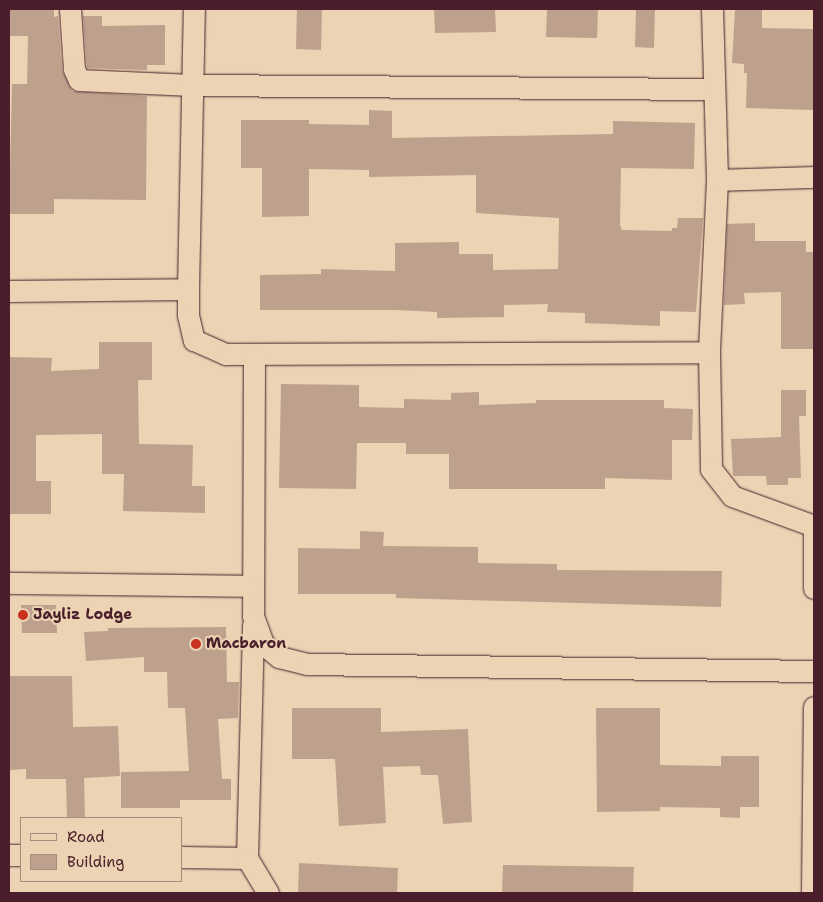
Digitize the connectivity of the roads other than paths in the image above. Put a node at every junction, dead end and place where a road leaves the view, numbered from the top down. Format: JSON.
{"nodes":[{"id":1,"x":70,"y":9,"type":"edge"},
{"id":2,"x":194,"y":9,"type":"edge"},
{"id":3,"x":712,"y":9,"type":"edge"},
{"id":4,"x":192,"y":85,"type":"junction"},
{"id":5,"x":712,"y":89,"type":"junction"},
{"id":6,"x":814,"y":177,"type":"edge"},
{"id":7,"x":717,"y":180,"type":"junction"},
{"id":8,"x":188,"y":289,"type":"junction"},
{"id":9,"x":9,"y":291,"type":"edge"},
{"id":10,"x":709,"y":352,"type":"junction"},
{"id":11,"x":254,"y":356,"type":"junction"},
{"id":12,"x":814,"y":526,"type":"edge"},
{"id":13,"x":9,"y":583,"type":"edge"},
{"id":14,"x":252,"y":586,"type":"junction"},
{"id":15,"x":814,"y":588,"type":"edge"},
{"id":16,"x":253,"y":616,"type":"junction"},
{"id":17,"x":814,"y":670,"type":"edge"},
{"id":18,"x":814,"y":707,"type":"edge"},
{"id":19,"x":182,"y":857,"type":"edge"},
{"id":20,"x":247,"y":858,"type":"junction"},
{"id":21,"x":268,"y":893,"type":"edge"},
{"id":22,"x":812,"y":893,"type":"edge"}],
"edges":[{"from":1,"to":4,"type":"street"},
{"from":2,"to":4,"type":"street"},
{"from":3,"to":5,"type":"street"},
{"from":4,"to":5,"type":"street"},
{"from":4,"to":8,"type":"street"},
{"from":5,"to":7,"type":"street"},
{"from":6,"to":7,"type":"street"},
{"from":7,"to":10,"type":"street"},
{"from":8,"to":9,"type":"street"},
{"from":8,"to":11,"type":"street"},
{"from":10,"to":11,"type":"street"},
{"from":10,"to":12,"type":"street"},
{"from":11,"to":14,"type":"street"},
{"from":12,"to":15,"type":"street"},
{"from":13,"to":14,"type":"street"},
{"from":14,"to":16,"type":"street"},
{"from":16,"to":17,"type":"street"},
{"from":16,"to":20,"type":"street"},
{"from":18,"to":22,"type":"street"},
{"from":19,"to":20,"type":"street"},
{"from":20,"to":21,"type":"street"}]}
